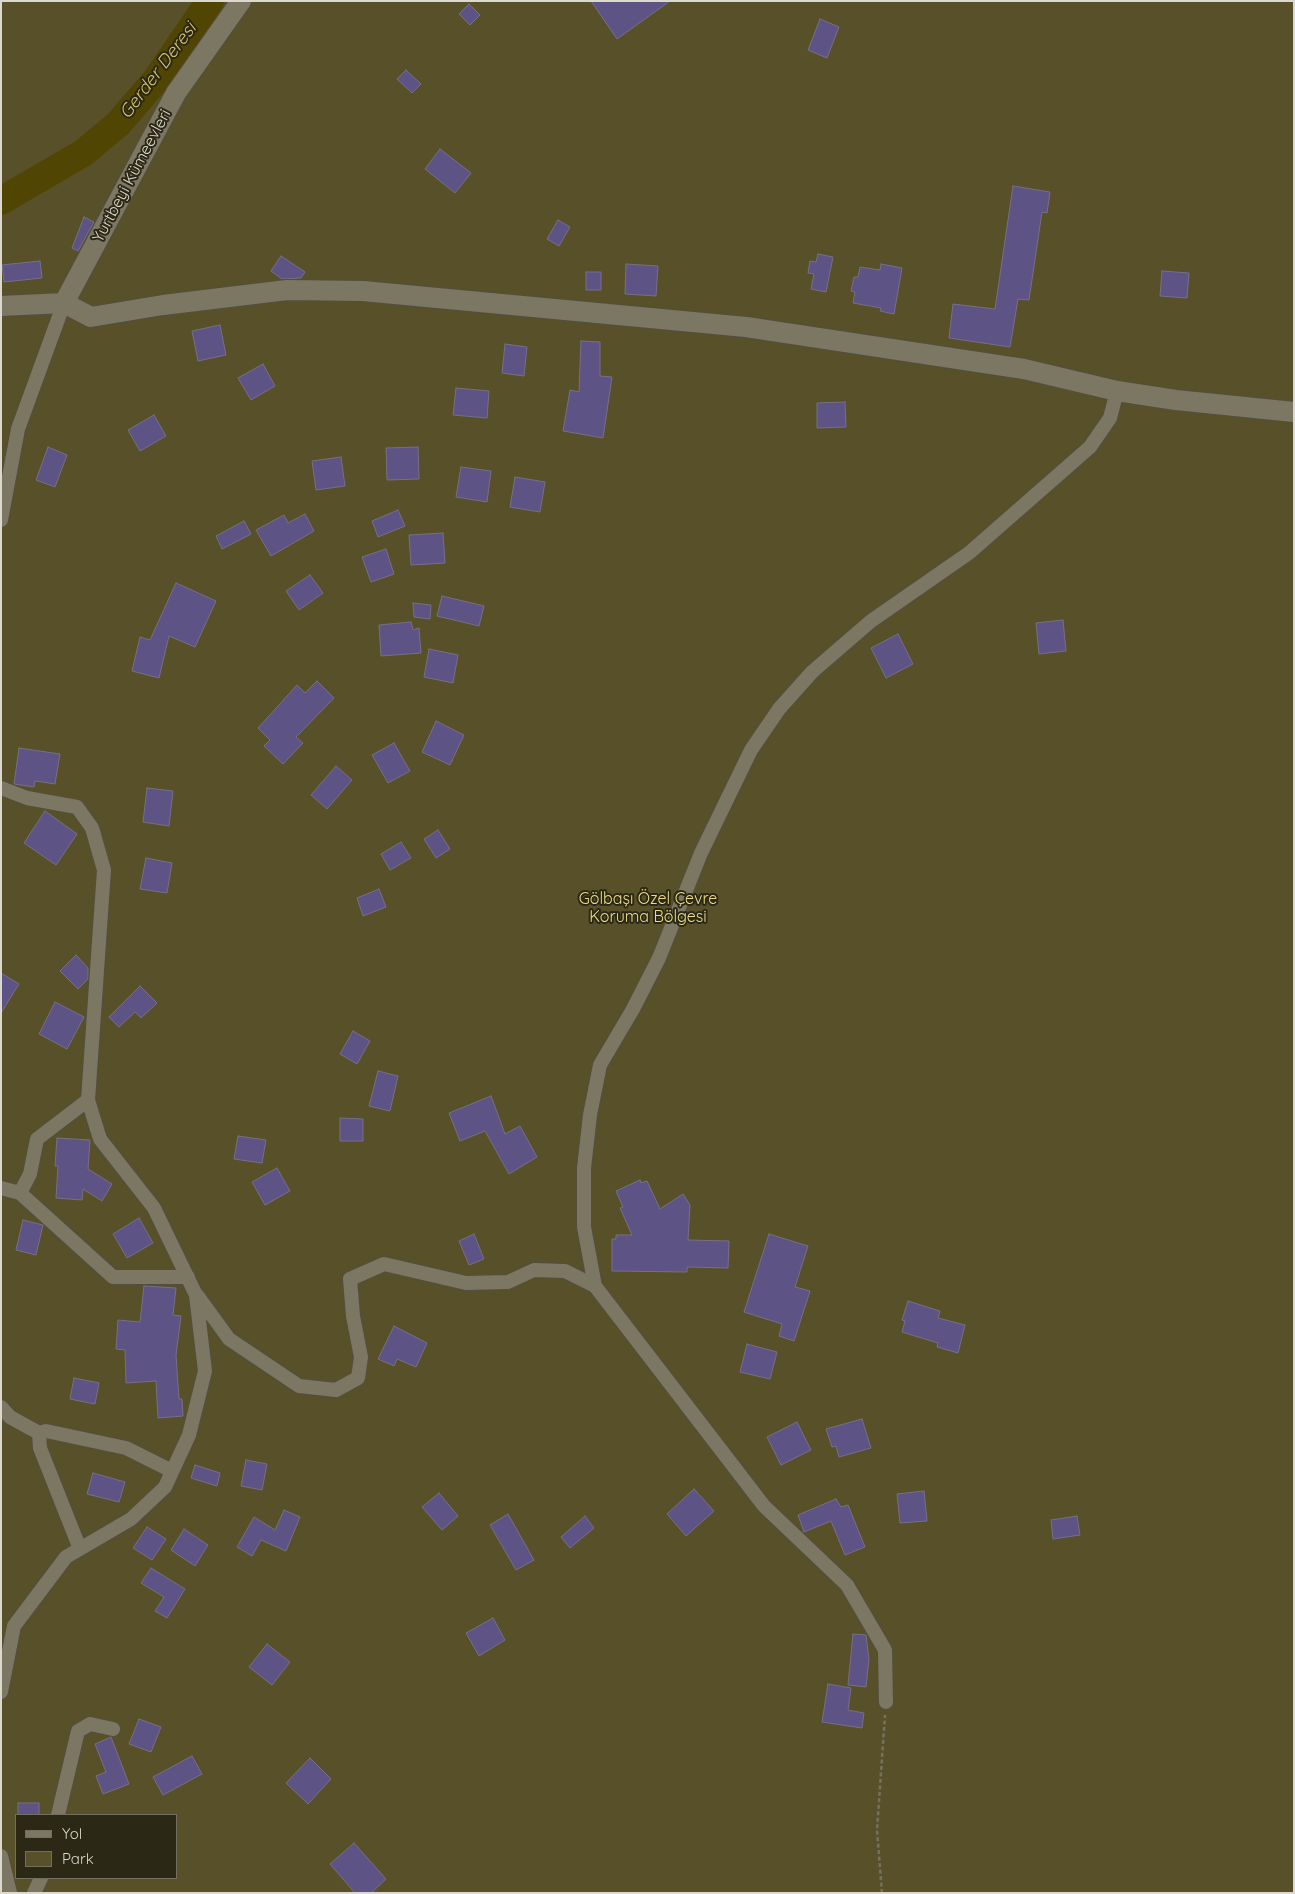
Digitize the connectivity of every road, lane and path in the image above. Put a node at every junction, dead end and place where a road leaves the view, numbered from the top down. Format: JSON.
{"nodes":[{"id":1,"x":241,"y":1,"type":"edge"},
{"id":2,"x":64,"y":303,"type":"junction"},
{"id":3,"x":1,"y":306,"type":"edge"},
{"id":4,"x":1117,"y":391,"type":"junction"},
{"id":5,"x":1294,"y":412,"type":"edge"},
{"id":6,"x":1,"y":520,"type":"edge"},
{"id":7,"x":1,"y":788,"type":"edge"},
{"id":8,"x":88,"y":1100,"type":"junction"},
{"id":9,"x":1,"y":1188,"type":"edge"},
{"id":10,"x":20,"y":1193,"type":"junction"},
{"id":11,"x":188,"y":1277,"type":"junction"},
{"id":12,"x":594,"y":1286,"type":"junction"},
{"id":13,"x":196,"y":1295,"type":"junction"},
{"id":14,"x":4,"y":1414,"type":"edge"},
{"id":15,"x":39,"y":1433,"type":"junction"},
{"id":16,"x":172,"y":1471,"type":"junction"},
{"id":17,"x":80,"y":1549,"type":"junction"},
{"id":18,"x":1,"y":1692,"type":"edge"},
{"id":19,"x":886,"y":1702,"type":"joint"},
{"id":20,"x":113,"y":1728,"type":"dead end"},
{"id":21,"x":58,"y":1814,"type":"edge"},
{"id":22,"x":1,"y":1856,"type":"edge"},
{"id":23,"x":41,"y":1879,"type":"edge"},
{"id":24,"x":10,"y":1893,"type":"edge"},
{"id":25,"x":34,"y":1893,"type":"edge"},
{"id":26,"x":882,"y":1893,"type":"edge"}],
"edges":[{"from":1,"to":2,"type":"street","name":"Yurtbeyi Kümeevleri"},
{"from":2,"to":3,"type":"street"},
{"from":2,"to":4,"type":"street"},
{"from":2,"to":6,"type":"street"},
{"from":4,"to":5,"type":"street"},
{"from":4,"to":12,"type":"street"},
{"from":7,"to":8,"type":"street"},
{"from":8,"to":10,"type":"street"},
{"from":8,"to":11,"type":"street"},
{"from":9,"to":10,"type":"street"},
{"from":10,"to":11,"type":"street"},
{"from":11,"to":13,"type":"street"},
{"from":12,"to":13,"type":"street"},
{"from":12,"to":19,"type":"street"},
{"from":13,"to":16,"type":"street"},
{"from":14,"to":15,"type":"street"},
{"from":15,"to":16,"type":"street"},
{"from":15,"to":17,"type":"street"},
{"from":16,"to":17,"type":"street"},
{"from":17,"to":18,"type":"street"},
{"from":19,"to":26,"type":"path"},
{"from":20,"to":21,"type":"street"},
{"from":22,"to":24,"type":"street"},
{"from":23,"to":25,"type":"street"}]}
